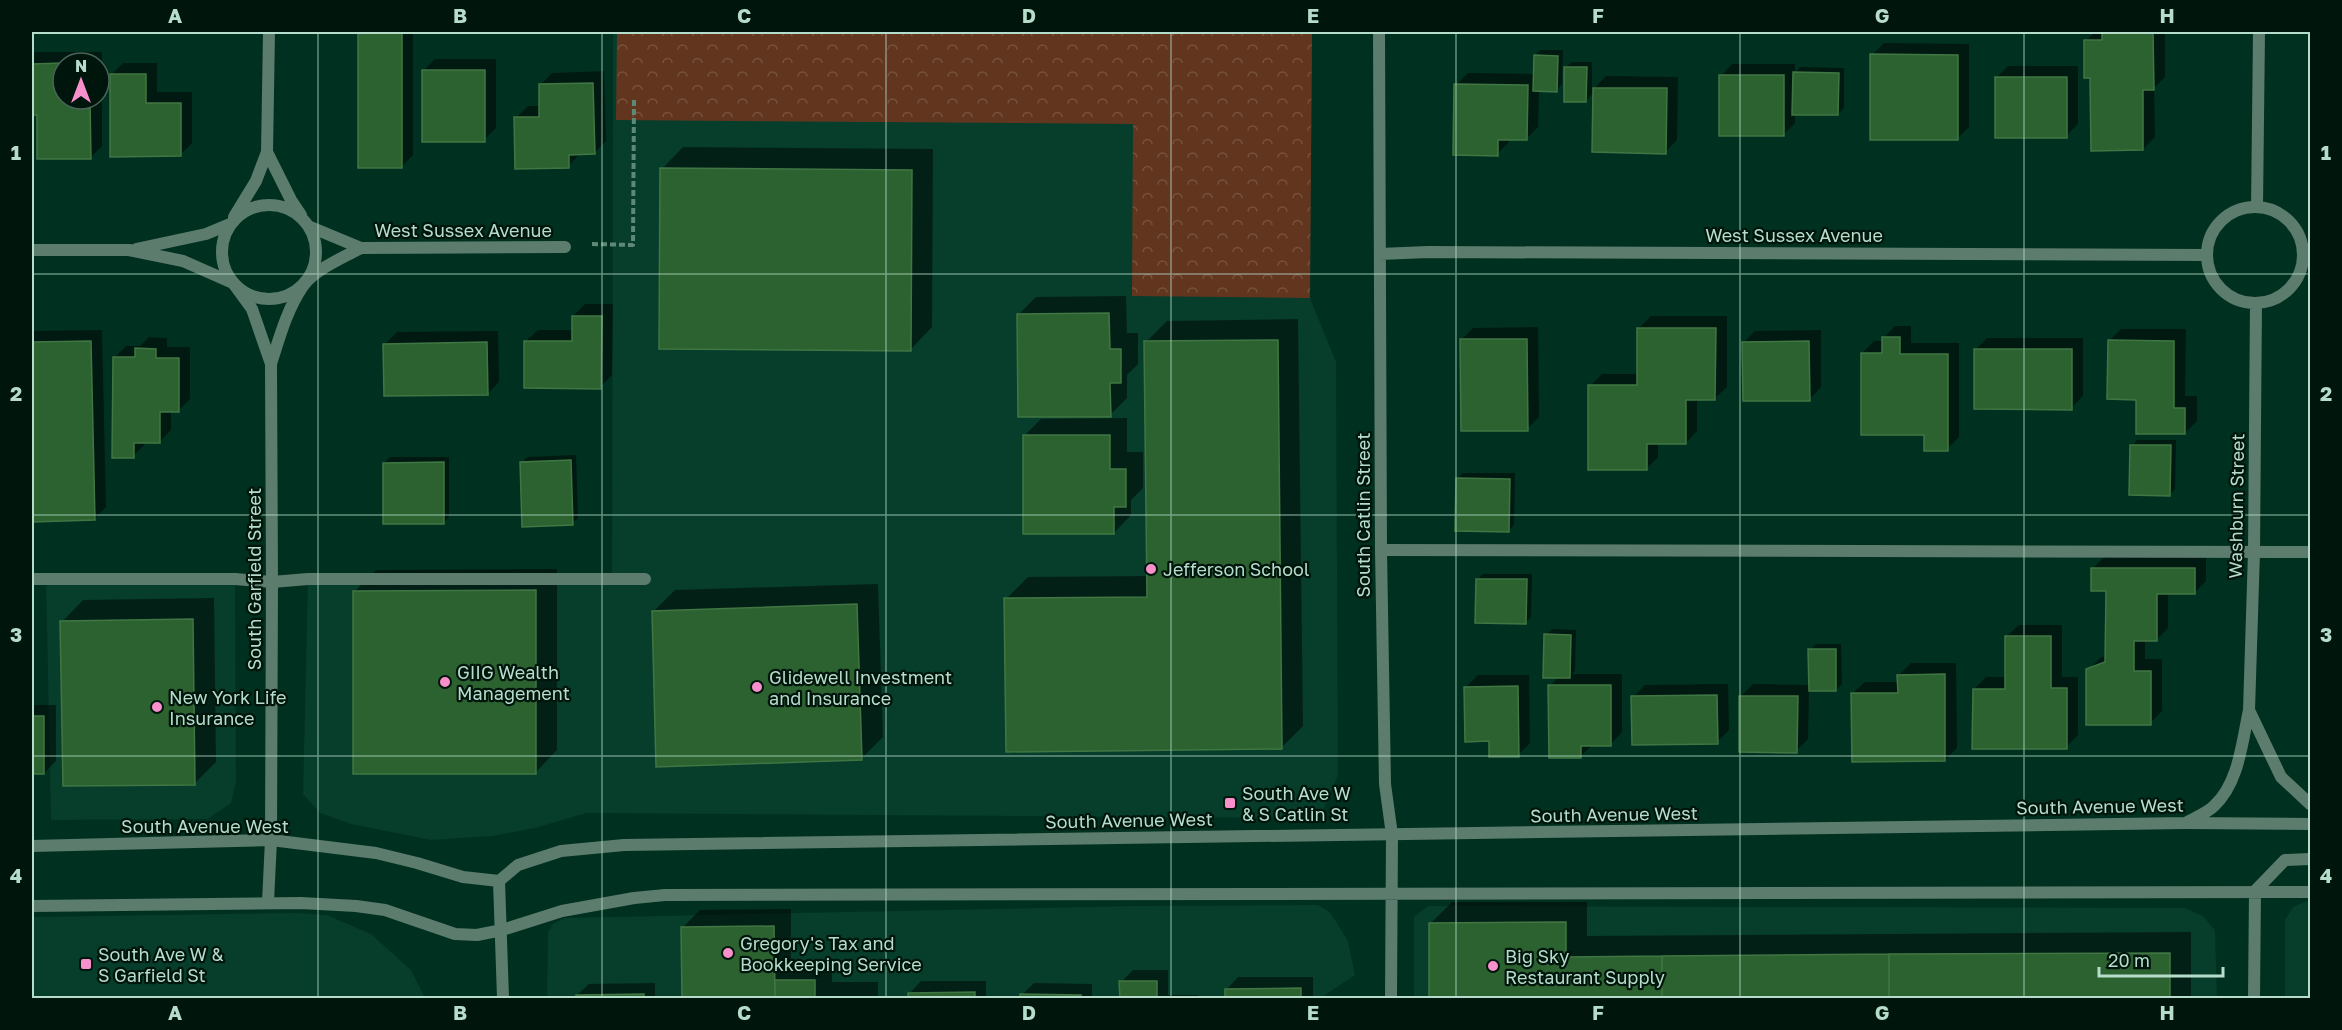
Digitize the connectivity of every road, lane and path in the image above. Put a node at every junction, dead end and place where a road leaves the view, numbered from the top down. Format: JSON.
{"nodes":[{"id":1,"x":269,"y":32,"type":"edge"},
{"id":2,"x":1379,"y":32,"type":"edge"},
{"id":3,"x":2259,"y":32,"type":"edge"},
{"id":4,"x":634,"y":99,"type":"dead end"},
{"id":5,"x":267,"y":152,"type":"junction"},
{"id":6,"x":2257,"y":207,"type":"junction"},
{"id":7,"x":230,"y":224,"type":"junction"},
{"id":8,"x":308,"y":226,"type":"junction"},
{"id":9,"x":565,"y":247,"type":"joint"},
{"id":10,"x":362,"y":248,"type":"junction"},
{"id":11,"x":32,"y":250,"type":"edge"},
{"id":12,"x":129,"y":250,"type":"junction"},
{"id":13,"x":1380,"y":254,"type":"junction"},
{"id":14,"x":2207,"y":255,"type":"junction"},
{"id":15,"x":2306,"y":255,"type":"edge"},
{"id":16,"x":232,"y":283,"type":"junction"},
{"id":17,"x":303,"y":285,"type":"junction"},
{"id":18,"x":2256,"y":303,"type":"junction"},
{"id":19,"x":271,"y":364,"type":"junction"},
{"id":20,"x":1381,"y":549,"type":"junction"},
{"id":21,"x":2254,"y":552,"type":"junction"},
{"id":22,"x":2310,"y":552,"type":"edge"},
{"id":23,"x":32,"y":579,"type":"edge"},
{"id":24,"x":645,"y":579,"type":"dead end"},
{"id":25,"x":272,"y":582,"type":"junction"},
{"id":26,"x":2249,"y":710,"type":"junction"},
{"id":27,"x":2310,"y":804,"type":"edge"},
{"id":28,"x":2185,"y":823,"type":"junction"},
{"id":29,"x":2310,"y":824,"type":"edge"},
{"id":30,"x":1392,"y":836,"type":"junction"},
{"id":31,"x":271,"y":840,"type":"junction"},
{"id":32,"x":32,"y":846,"type":"edge"},
{"id":33,"x":2310,"y":859,"type":"edge"},
{"id":34,"x":499,"y":881,"type":"junction"},
{"id":35,"x":2255,"y":891,"type":"junction"},
{"id":36,"x":2310,"y":892,"type":"edge"},
{"id":37,"x":1392,"y":895,"type":"junction"},
{"id":38,"x":268,"y":902,"type":"junction"},
{"id":39,"x":32,"y":906,"type":"edge"},
{"id":40,"x":502,"y":930,"type":"junction"},
{"id":41,"x":503,"y":999,"type":"edge"},
{"id":42,"x":1391,"y":999,"type":"edge"},
{"id":43,"x":2254,"y":999,"type":"edge"}],
"edges":[{"from":1,"to":5,"type":"street"},
{"from":2,"to":13,"type":"street","name":"South Catlin Street"},
{"from":3,"to":6,"type":"street"},
{"from":4,"to":9,"type":"path"},
{"from":5,"to":7,"type":"street"},
{"from":5,"to":8,"type":"street"},
{"from":6,"to":14,"type":"street"},
{"from":6,"to":15,"type":"street"},
{"from":7,"to":8,"type":"street"},
{"from":7,"to":12,"type":"street"},
{"from":7,"to":16,"type":"street"},
{"from":8,"to":10,"type":"street","name":"West Sussex Avenue"},
{"from":8,"to":17,"type":"street"},
{"from":9,"to":10,"type":"street","name":"West Sussex Avenue"},
{"from":10,"to":17,"type":"street","name":"West Sussex Avenue"},
{"from":11,"to":12,"type":"street"},
{"from":12,"to":16,"type":"street"},
{"from":13,"to":14,"type":"street","name":"West Sussex Avenue"},
{"from":13,"to":20,"type":"street","name":"South Catlin Street"},
{"from":14,"to":18,"type":"street"},
{"from":15,"to":18,"type":"street"},
{"from":16,"to":17,"type":"street"},
{"from":16,"to":19,"type":"street","name":"South Garfield Street"},
{"from":17,"to":19,"type":"street","name":"South Garfield Street"},
{"from":18,"to":21,"type":"street","name":"Washburn Street"},
{"from":19,"to":25,"type":"street","name":"South Garfield Street"},
{"from":20,"to":21,"type":"street"},
{"from":20,"to":30,"type":"street","name":"South Catlin Street"},
{"from":21,"to":22,"type":"street"},
{"from":21,"to":26,"type":"street","name":"Washburn Street"},
{"from":23,"to":25,"type":"street"},
{"from":24,"to":25,"type":"street"},
{"from":25,"to":31,"type":"street","name":"South Garfield Street"},
{"from":26,"to":27,"type":"street"},
{"from":26,"to":28,"type":"street","name":"Washburn Street"},
{"from":28,"to":29,"type":"street","name":"South Avenue West"},
{"from":28,"to":30,"type":"street","name":"South Avenue West"},
{"from":30,"to":34,"type":"street","name":"South Avenue West"},
{"from":30,"to":37,"type":"street","name":"South Catlin Street"},
{"from":31,"to":32,"type":"street","name":"South Avenue West"},
{"from":31,"to":34,"type":"street","name":"South Avenue West"},
{"from":31,"to":38,"type":"street","name":"South Garfield Street"},
{"from":33,"to":35,"type":"street"},
{"from":34,"to":40,"type":"street"},
{"from":35,"to":36,"type":"street"},
{"from":35,"to":37,"type":"street"},
{"from":35,"to":43,"type":"street"},
{"from":37,"to":40,"type":"street"},
{"from":37,"to":42,"type":"street","name":"South Catlin Street"},
{"from":38,"to":39,"type":"street"},
{"from":38,"to":40,"type":"street"},
{"from":40,"to":41,"type":"street"}]}
